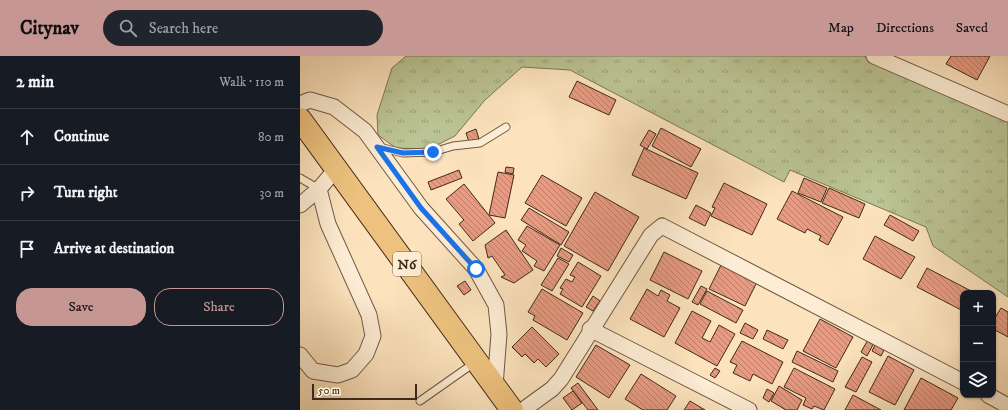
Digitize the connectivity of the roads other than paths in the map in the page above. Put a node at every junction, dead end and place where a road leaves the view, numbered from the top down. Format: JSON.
{"nodes":[{"id":1,"x":874,"y":56,"type":"edge"},
{"id":2,"x":300,"y":104,"type":"edge"},
{"id":3,"x":1008,"y":114,"type":"edge"},
{"id":4,"x":300,"y":119,"type":"edge"},
{"id":5,"x":506,"y":127,"type":"dead end"},
{"id":6,"x":377,"y":147,"type":"junction"},
{"id":7,"x":336,"y":168,"type":"junction"},
{"id":8,"x":300,"y":178,"type":"edge"},
{"id":9,"x":319,"y":189,"type":"junction"},
{"id":10,"x":300,"y":205,"type":"edge"},
{"id":11,"x":590,"y":329,"type":"junction"},
{"id":12,"x":300,"y":355,"type":"edge"},
{"id":13,"x":476,"y":361,"type":"junction"},
{"id":14,"x":960,"y":380,"type":"edge"},
{"id":15,"x":495,"y":386,"type":"junction"},
{"id":16,"x":993,"y":398,"type":"edge"},
{"id":17,"x":420,"y":401,"type":"dead end"},
{"id":18,"x":1008,"y":406,"type":"edge"},
{"id":19,"x":512,"y":410,"type":"edge"},
{"id":20,"x":523,"y":410,"type":"edge"},
{"id":21,"x":749,"y":410,"type":"edge"}],
"edges":[{"from":1,"to":3,"type":"street"},
{"from":2,"to":6,"type":"street"},
{"from":4,"to":7,"type":"highway","number":"N6"},
{"from":5,"to":6,"type":"lane"},
{"from":6,"to":15,"type":"street"},
{"from":7,"to":9,"type":"street"},
{"from":7,"to":13,"type":"highway","number":"N6"},
{"from":8,"to":9,"type":"lane"},
{"from":9,"to":10,"type":"street"},
{"from":9,"to":12,"type":"street"},
{"from":11,"to":14,"type":"street"},
{"from":11,"to":20,"type":"street"},
{"from":11,"to":21,"type":"street"},
{"from":13,"to":15,"type":"highway","number":"N6"},
{"from":13,"to":17,"type":"lane"},
{"from":15,"to":19,"type":"highway","number":"N6"},
{"from":16,"to":18,"type":"street"}]}
